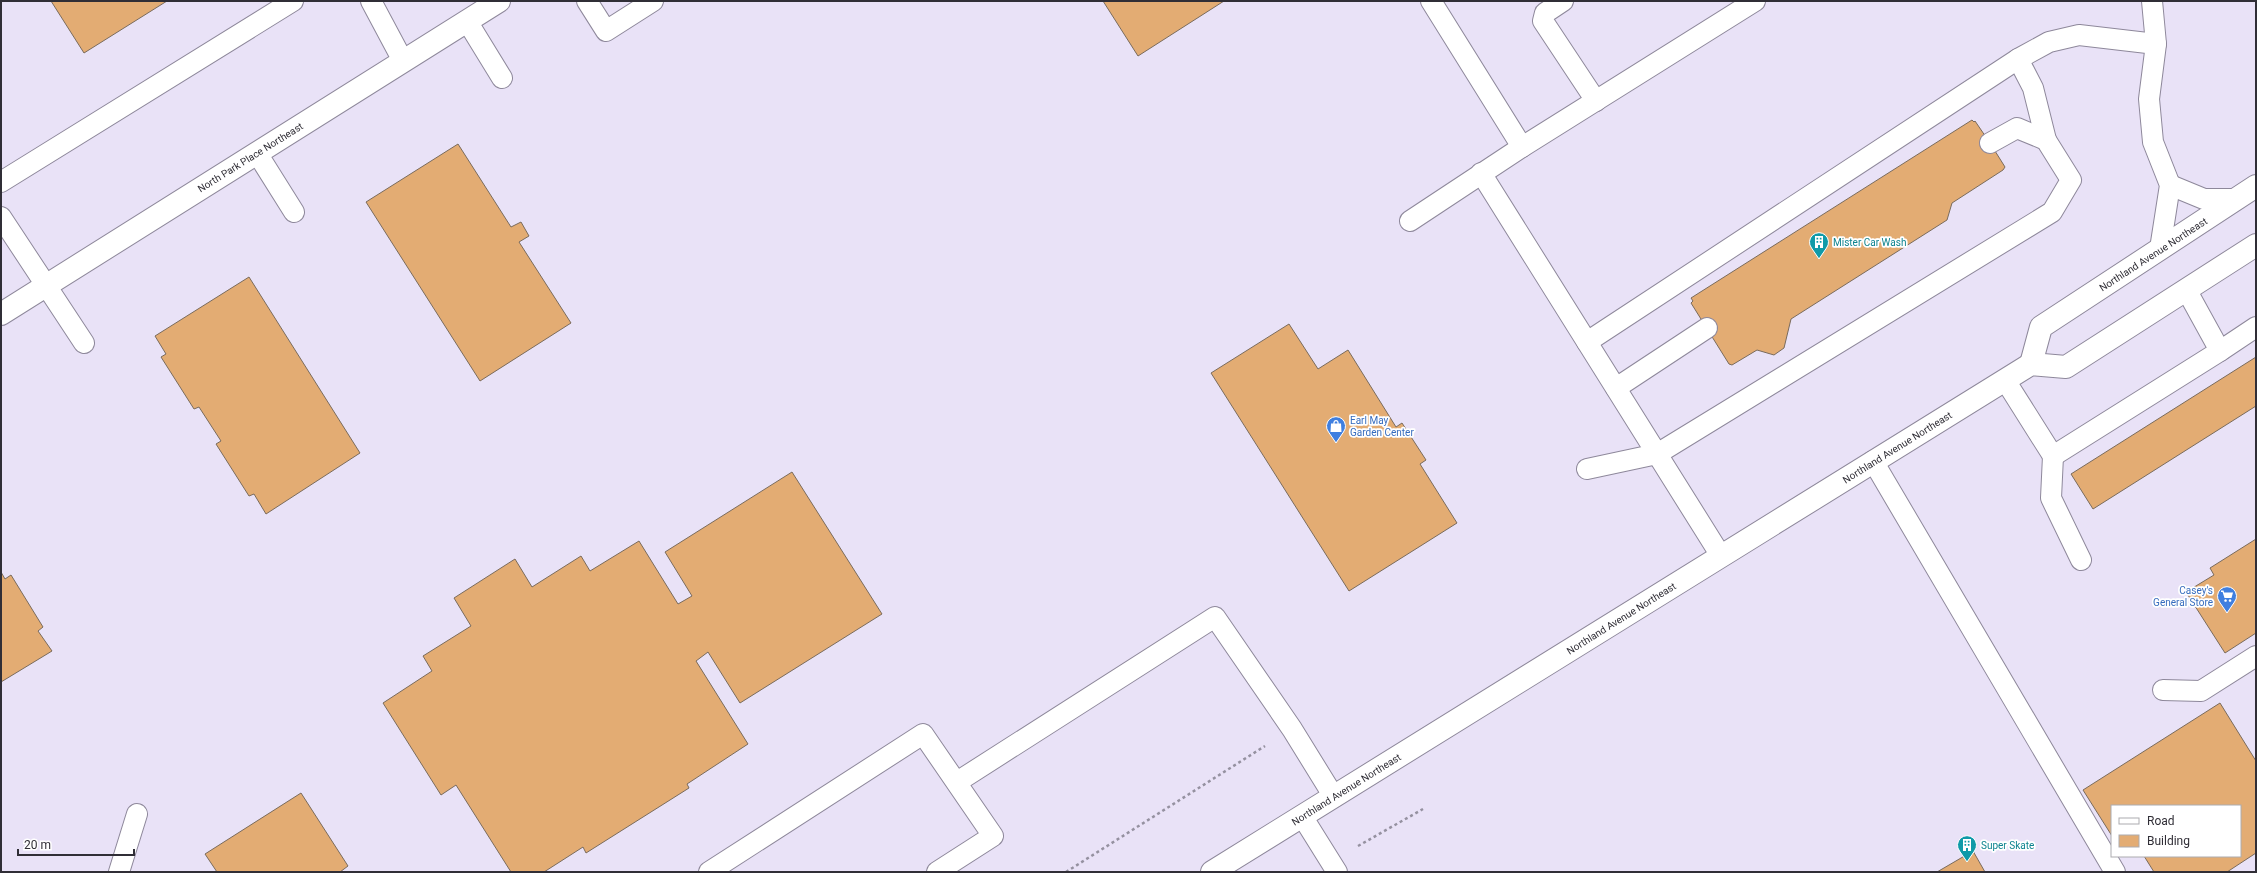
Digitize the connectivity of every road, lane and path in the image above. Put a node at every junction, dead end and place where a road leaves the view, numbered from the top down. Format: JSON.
{"nodes":[{"id":1,"x":293,"y":1,"type":"edge"},
{"id":2,"x":371,"y":1,"type":"edge"},
{"id":3,"x":499,"y":1,"type":"edge"},
{"id":4,"x":587,"y":1,"type":"edge"},
{"id":5,"x":654,"y":1,"type":"edge"},
{"id":6,"x":1431,"y":1,"type":"edge"},
{"id":7,"x":1563,"y":1,"type":"edge"},
{"id":8,"x":1755,"y":1,"type":"edge"},
{"id":9,"x":2152,"y":1,"type":"edge"},
{"id":10,"x":467,"y":21,"type":"junction"},
{"id":11,"x":2156,"y":44,"type":"junction"},
{"id":12,"x":2018,"y":59,"type":"junction"},
{"id":13,"x":403,"y":61,"type":"junction"},
{"id":14,"x":502,"y":78,"type":"dead end"},
{"id":15,"x":1596,"y":101,"type":"junction"},
{"id":16,"x":2046,"y":140,"type":"junction"},
{"id":17,"x":1990,"y":144,"type":"dead end"},
{"id":18,"x":1522,"y":147,"type":"junction"},
{"id":19,"x":257,"y":153,"type":"junction"},
{"id":20,"x":1482,"y":173,"type":"junction"},
{"id":21,"x":1,"y":182,"type":"edge"},
{"id":22,"x":2170,"y":185,"type":"junction"},
{"id":23,"x":2256,"y":186,"type":"edge"},
{"id":24,"x":2238,"y":199,"type":"junction"},
{"id":25,"x":294,"y":212,"type":"dead end"},
{"id":26,"x":1,"y":216,"type":"edge"},
{"id":27,"x":1410,"y":221,"type":"dead end"},
{"id":28,"x":2256,"y":245,"type":"edge"},
{"id":29,"x":2160,"y":249,"type":"junction"},
{"id":30,"x":47,"y":285,"type":"junction"},
{"id":31,"x":2187,"y":291,"type":"junction"},
{"id":32,"x":1,"y":314,"type":"edge"},
{"id":33,"x":2256,"y":327,"type":"edge"},
{"id":34,"x":1707,"y":328,"type":"dead end"},
{"id":35,"x":1587,"y":342,"type":"junction"},
{"id":36,"x":84,"y":343,"type":"dead end"},
{"id":37,"x":2220,"y":351,"type":"junction"},
{"id":38,"x":2031,"y":364,"type":"junction"},
{"id":39,"x":2005,"y":380,"type":"junction"},
{"id":40,"x":1616,"y":388,"type":"junction"},
{"id":41,"x":1657,"y":454,"type":"junction"},
{"id":42,"x":2053,"y":456,"type":"junction"},
{"id":43,"x":1873,"y":461,"type":"junction"},
{"id":44,"x":1587,"y":469,"type":"dead end"},
{"id":45,"x":1721,"y":556,"type":"junction"},
{"id":46,"x":2081,"y":560,"type":"dead end"},
{"id":47,"x":2256,"y":656,"type":"edge"},
{"id":48,"x":2163,"y":690,"type":"dead end"},
{"id":49,"x":1292,"y":729,"type":"junction"},
{"id":50,"x":957,"y":782,"type":"junction"},
{"id":51,"x":1334,"y":797,"type":"junction"},
{"id":52,"x":1423,"y":809,"type":"dead end"},
{"id":53,"x":137,"y":814,"type":"dead end"},
{"id":54,"x":1302,"y":816,"type":"junction"},
{"id":55,"x":1334,"y":867,"type":"edge"},
{"id":56,"x":119,"y":872,"type":"edge"},
{"id":57,"x":709,"y":872,"type":"edge"},
{"id":58,"x":937,"y":872,"type":"edge"},
{"id":59,"x":1066,"y":872,"type":"edge"},
{"id":60,"x":1212,"y":872,"type":"edge"},
{"id":61,"x":2115,"y":872,"type":"edge"}],
"edges":[{"from":1,"to":21,"type":"lane"},
{"from":2,"to":13,"type":"lane"},
{"from":3,"to":10,"type":"street","name":"North Park Place Northeast"},
{"from":4,"to":5,"type":"lane"},
{"from":6,"to":18,"type":"lane"},
{"from":7,"to":15,"type":"lane"},
{"from":8,"to":15,"type":"lane"},
{"from":9,"to":11,"type":"lane"},
{"from":10,"to":13,"type":"street","name":"North Park Place Northeast"},
{"from":10,"to":14,"type":"lane"},
{"from":11,"to":12,"type":"lane"},
{"from":11,"to":22,"type":"lane"},
{"from":12,"to":16,"type":"lane"},
{"from":12,"to":35,"type":"lane"},
{"from":13,"to":19,"type":"street","name":"North Park Place Northeast"},
{"from":15,"to":18,"type":"lane"},
{"from":16,"to":17,"type":"lane"},
{"from":16,"to":41,"type":"lane"},
{"from":18,"to":20,"type":"lane"},
{"from":19,"to":25,"type":"lane"},
{"from":19,"to":30,"type":"street","name":"North Park Place Northeast"},
{"from":20,"to":27,"type":"lane"},
{"from":20,"to":35,"type":"lane"},
{"from":22,"to":24,"type":"lane"},
{"from":22,"to":29,"type":"lane"},
{"from":23,"to":24,"type":"street","name":"Northland Avenue Northeast"},
{"from":24,"to":29,"type":"street","name":"Northland Avenue Northeast"},
{"from":26,"to":30,"type":"lane"},
{"from":28,"to":31,"type":"street"},
{"from":29,"to":38,"type":"street","name":"Northland Avenue Northeast"},
{"from":30,"to":32,"type":"street","name":"North Park Place Northeast"},
{"from":30,"to":36,"type":"lane"},
{"from":31,"to":37,"type":"lane"},
{"from":31,"to":38,"type":"street"},
{"from":33,"to":37,"type":"lane"},
{"from":34,"to":40,"type":"lane"},
{"from":35,"to":40,"type":"lane"},
{"from":37,"to":42,"type":"lane"},
{"from":38,"to":39,"type":"street","name":"Northland Avenue Northeast"},
{"from":39,"to":42,"type":"lane"},
{"from":39,"to":43,"type":"street","name":"Northland Avenue Northeast"},
{"from":40,"to":41,"type":"lane"},
{"from":41,"to":44,"type":"lane"},
{"from":41,"to":45,"type":"lane"},
{"from":42,"to":46,"type":"lane"},
{"from":43,"to":45,"type":"street","name":"Northland Avenue Northeast"},
{"from":43,"to":61,"type":"lane"},
{"from":45,"to":51,"type":"street","name":"Northland Avenue Northeast"},
{"from":47,"to":48,"type":"lane"},
{"from":49,"to":50,"type":"lane"},
{"from":49,"to":51,"type":"lane"},
{"from":49,"to":59,"type":"path"},
{"from":50,"to":57,"type":"lane"},
{"from":50,"to":58,"type":"lane"},
{"from":51,"to":54,"type":"street","name":"Northland Avenue Northeast"},
{"from":52,"to":55,"type":"path"},
{"from":53,"to":56,"type":"lane"},
{"from":54,"to":55,"type":"lane"},
{"from":54,"to":60,"type":"street","name":"Northland Avenue Northeast"}]}
